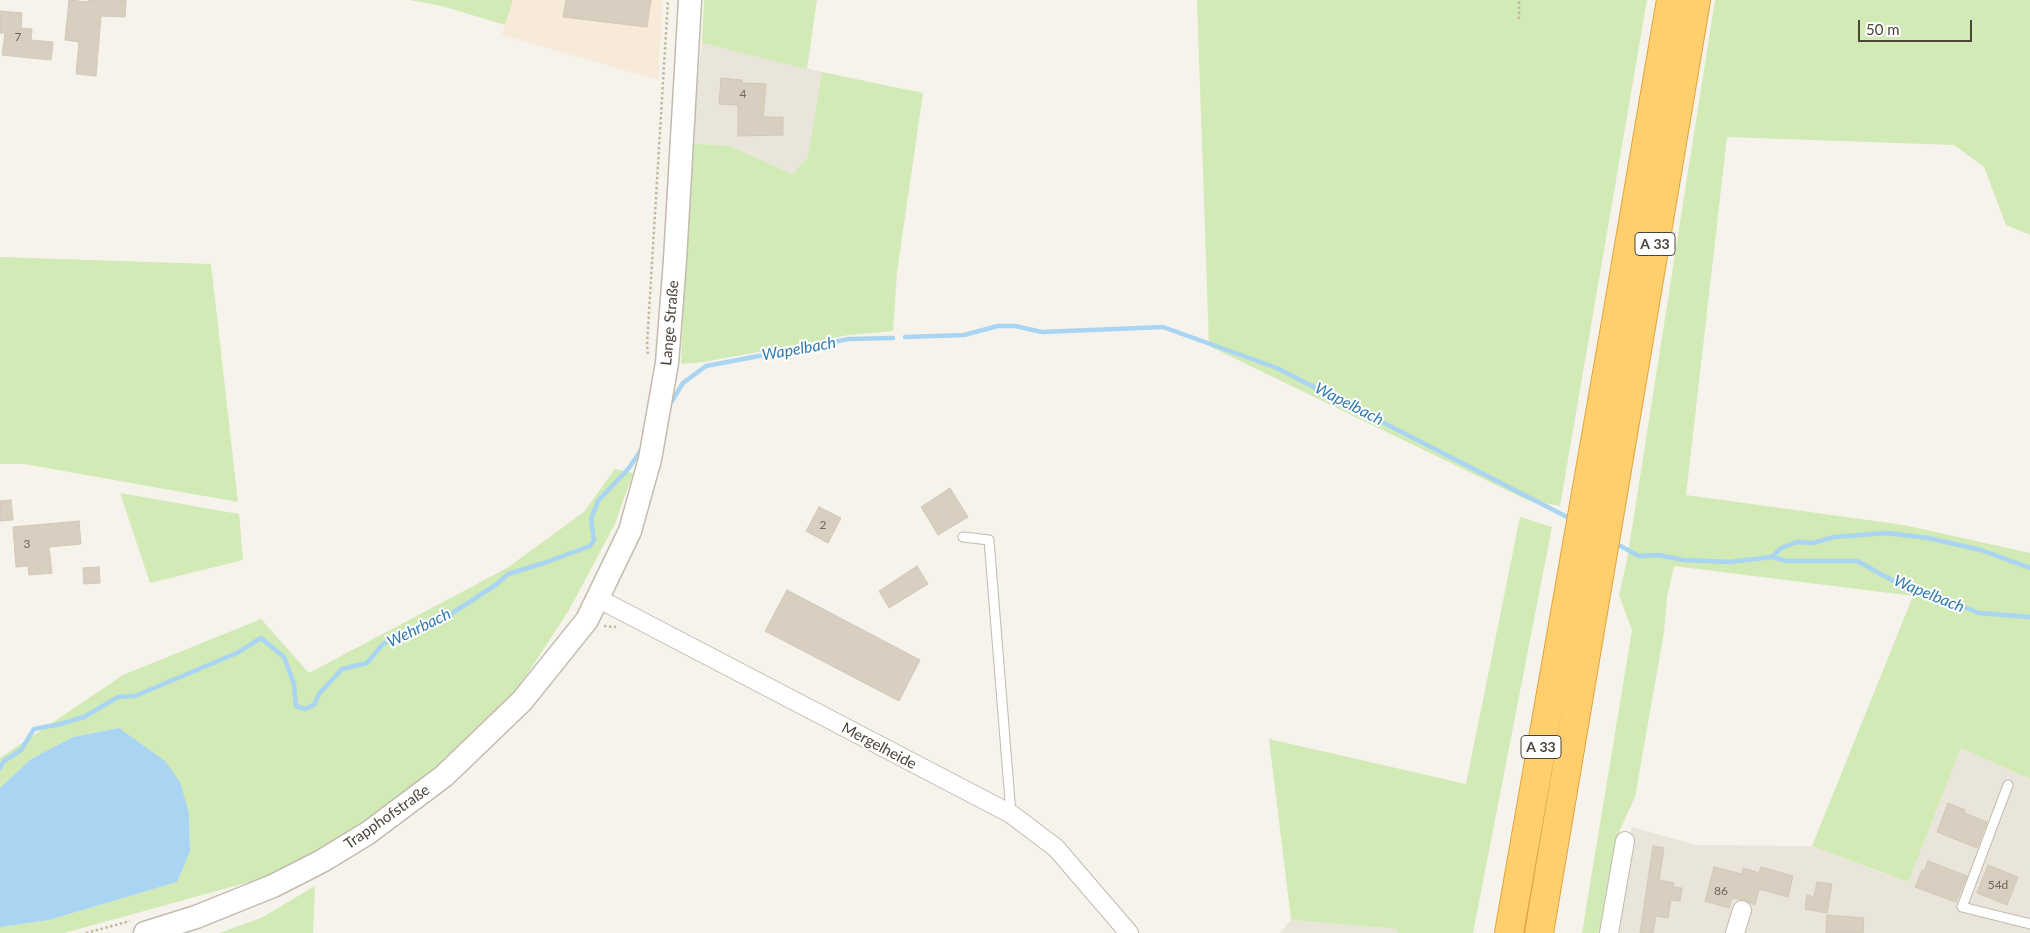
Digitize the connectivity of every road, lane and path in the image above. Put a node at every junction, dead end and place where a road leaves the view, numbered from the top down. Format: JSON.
{"nodes":[{"id":1,"x":668,"y":0,"type":"edge"},
{"id":2,"x":690,"y":0,"type":"edge"},
{"id":3,"x":1519,"y":0,"type":"edge"},
{"id":4,"x":1670,"y":0,"type":"edge"},
{"id":5,"x":1696,"y":0,"type":"edge"},
{"id":6,"x":1519,"y":18,"type":"dead end"},
{"id":7,"x":653,"y":262,"type":"dead end"},
{"id":8,"x":963,"y":537,"type":"dead end"},
{"id":9,"x":599,"y":599,"type":"junction"},
{"id":10,"x":583,"y":625,"type":"junction"},
{"id":11,"x":616,"y":627,"type":"dead end"},
{"id":12,"x":2008,"y":785,"type":"dead end"},
{"id":13,"x":1011,"y":814,"type":"junction"},
{"id":14,"x":1625,"y":841,"type":"dead end"},
{"id":15,"x":1742,"y":910,"type":"dead end"},
{"id":16,"x":2030,"y":924,"type":"edge"},
{"id":17,"x":140,"y":926,"type":"edge"},
{"id":18,"x":86,"y":933,"type":"edge"},
{"id":19,"x":1129,"y":933,"type":"edge"},
{"id":20,"x":1509,"y":933,"type":"edge"},
{"id":21,"x":1538,"y":933,"type":"edge"},
{"id":22,"x":1609,"y":933,"type":"edge"},
{"id":23,"x":1735,"y":933,"type":"edge"}],
"edges":[{"from":1,"to":7,"type":"path"},
{"from":2,"to":9,"type":"street","name":"Lange Straße"},
{"from":3,"to":6,"type":"path"},
{"from":4,"to":20,"type":"highway","number":"A 33"},
{"from":5,"to":21,"type":"highway","number":"A 33"},
{"from":8,"to":13,"type":"lane"},
{"from":9,"to":10,"type":"street","name":"Lange Straße"},
{"from":9,"to":13,"type":"street","name":"Mergelheide"},
{"from":10,"to":11,"type":"path"},
{"from":10,"to":17,"type":"street","name":"Trapphofstraße"},
{"from":12,"to":16,"type":"lane"},
{"from":13,"to":19,"type":"street","name":"Mergelheide"},
{"from":14,"to":22,"type":"street"},
{"from":15,"to":23,"type":"street"},
{"from":17,"to":18,"type":"path"}]}
